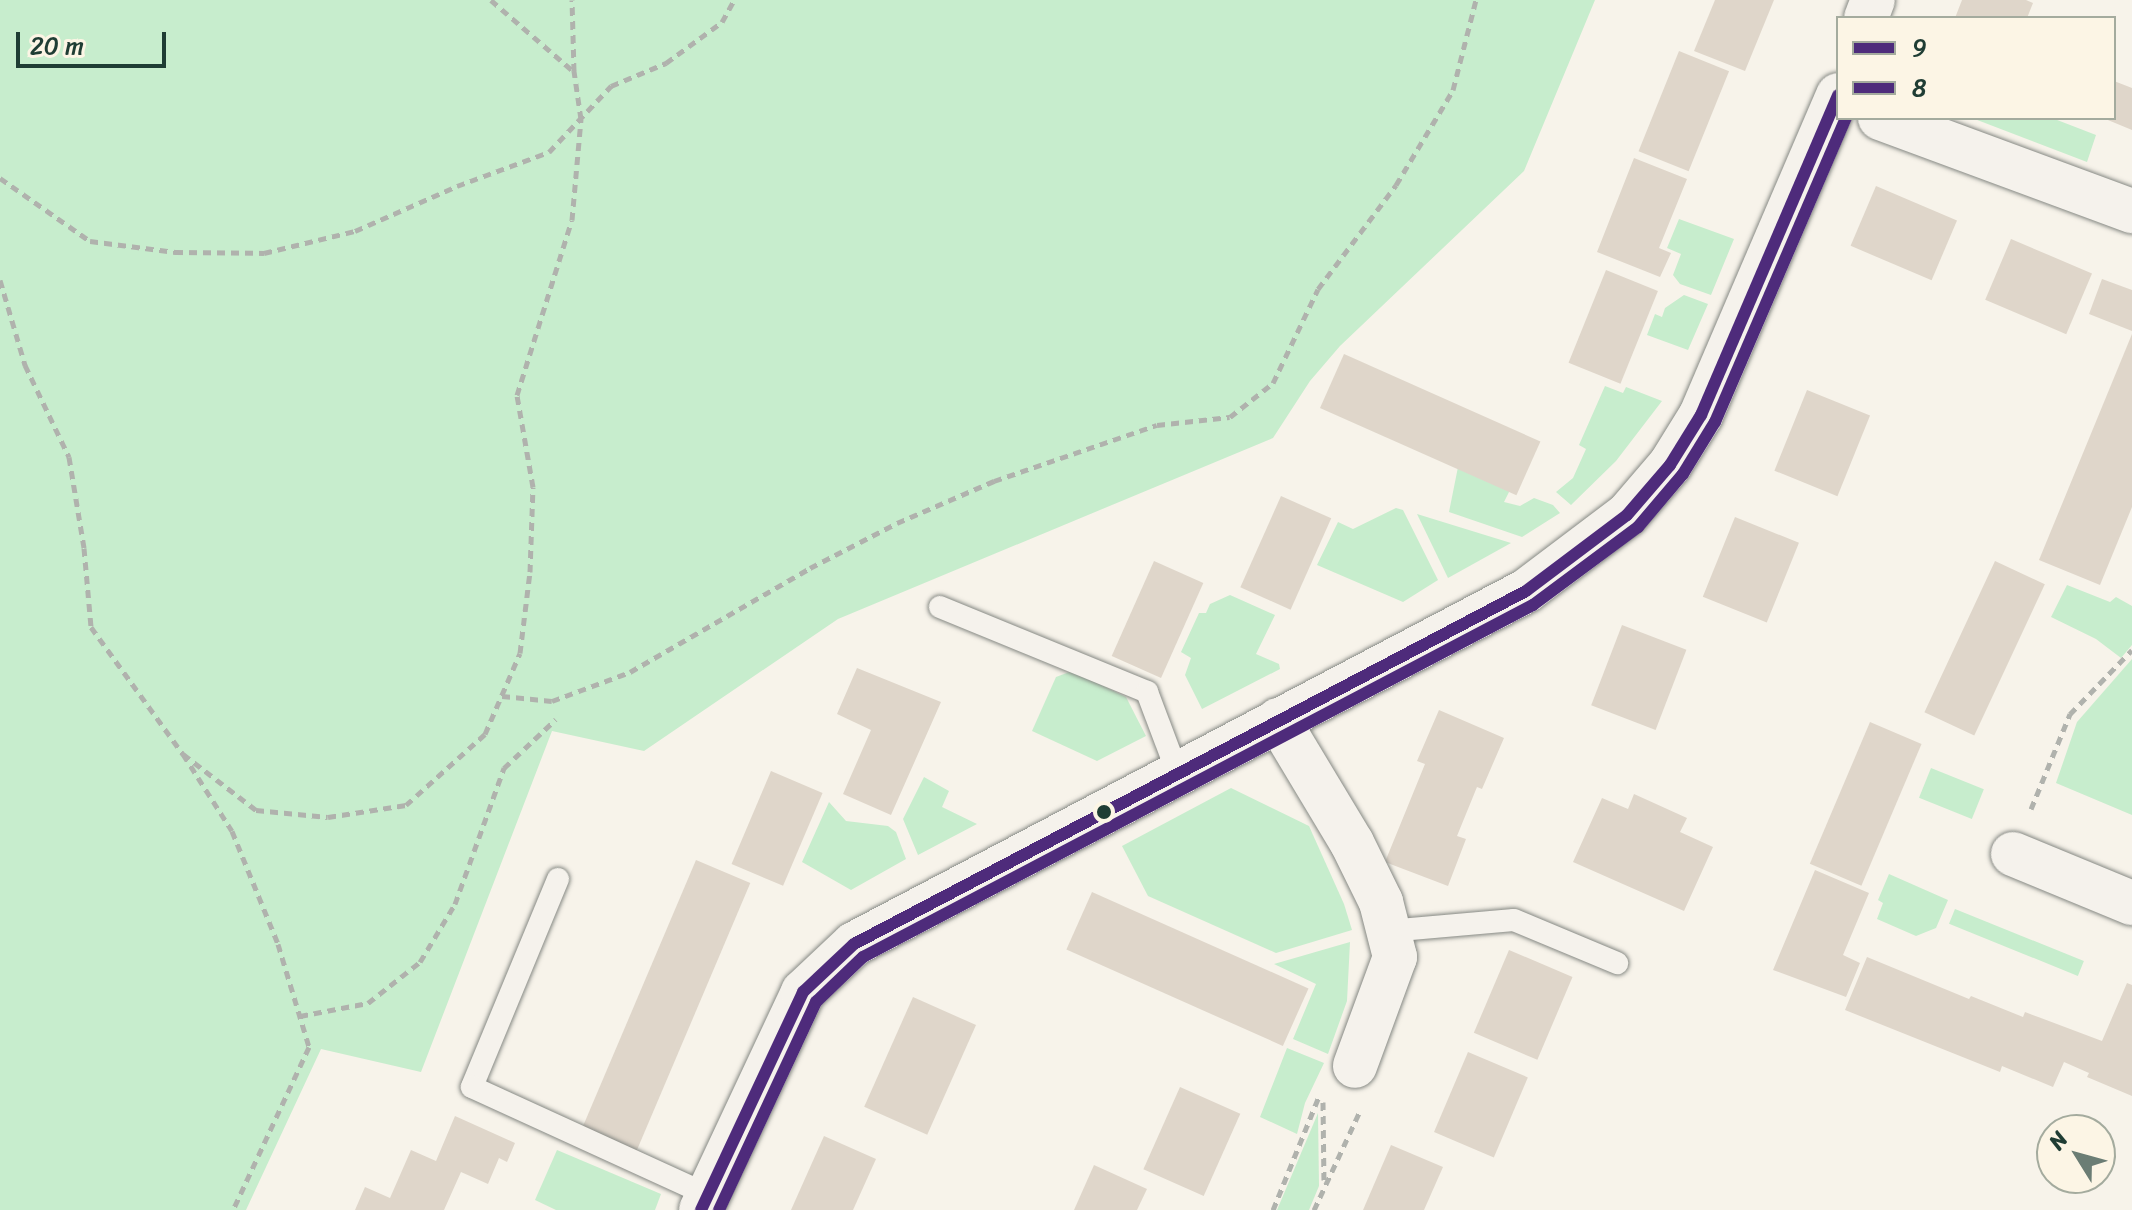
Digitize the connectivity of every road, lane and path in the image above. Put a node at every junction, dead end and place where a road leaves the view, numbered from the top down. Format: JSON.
{"nodes":[{"id":1,"x":491,"y":0,"type":"edge"},
{"id":2,"x":572,"y":0,"type":"edge"},
{"id":3,"x":734,"y":0,"type":"edge"},
{"id":4,"x":1476,"y":0,"type":"edge"},
{"id":5,"x":574,"y":71,"type":"junction"},
{"id":6,"x":1836,"y":102,"type":"edge"},
{"id":7,"x":581,"y":119,"type":"junction"},
{"id":8,"x":1885,"y":120,"type":"edge"},
{"id":9,"x":0,"y":178,"type":"edge"},
{"id":10,"x":2132,"y":211,"type":"edge"},
{"id":11,"x":0,"y":280,"type":"edge"},
{"id":12,"x":940,"y":607,"type":"dead end"},
{"id":13,"x":2132,"y":650,"type":"edge"},
{"id":14,"x":502,"y":696,"type":"junction"},
{"id":15,"x":556,"y":719,"type":"dead end"},
{"id":16,"x":1278,"y":720,"type":"junction"},
{"id":17,"x":183,"y":754,"type":"junction"},
{"id":18,"x":1178,"y":774,"type":"junction"},
{"id":19,"x":2013,"y":854,"type":"joint"},
{"id":20,"x":558,"y":879,"type":"dead end"},
{"id":21,"x":2132,"y":903,"type":"edge"},
{"id":22,"x":1388,"y":931,"type":"junction"},
{"id":23,"x":1617,"y":963,"type":"dead end"},
{"id":24,"x":300,"y":1016,"type":"junction"},
{"id":25,"x":1355,"y":1066,"type":"joint"},
{"id":26,"x":1324,"y":1184,"type":"junction"},
{"id":27,"x":705,"y":1202,"type":"edge"},
{"id":28,"x":233,"y":1210,"type":"edge"},
{"id":29,"x":1273,"y":1210,"type":"edge"},
{"id":30,"x":1314,"y":1210,"type":"edge"}],
"edges":[{"from":1,"to":5,"type":"path"},
{"from":2,"to":5,"type":"path"},
{"from":3,"to":7,"type":"path"},
{"from":4,"to":14,"type":"path"},
{"from":5,"to":7,"type":"path"},
{"from":6,"to":16,"type":"street"},
{"from":7,"to":9,"type":"path"},
{"from":7,"to":14,"type":"path"},
{"from":8,"to":10,"type":"street"},
{"from":11,"to":17,"type":"path"},
{"from":12,"to":18,"type":"lane"},
{"from":13,"to":19,"type":"path"},
{"from":14,"to":17,"type":"path"},
{"from":15,"to":24,"type":"path"},
{"from":16,"to":18,"type":"street"},
{"from":16,"to":22,"type":"street"},
{"from":17,"to":24,"type":"path"},
{"from":18,"to":27,"type":"street"},
{"from":19,"to":21,"type":"street"},
{"from":20,"to":27,"type":"lane"},
{"from":22,"to":23,"type":"lane"},
{"from":22,"to":25,"type":"street"},
{"from":24,"to":28,"type":"path"},
{"from":25,"to":26,"type":"path"},
{"from":26,"to":29,"type":"path"},
{"from":26,"to":30,"type":"path"}]}
